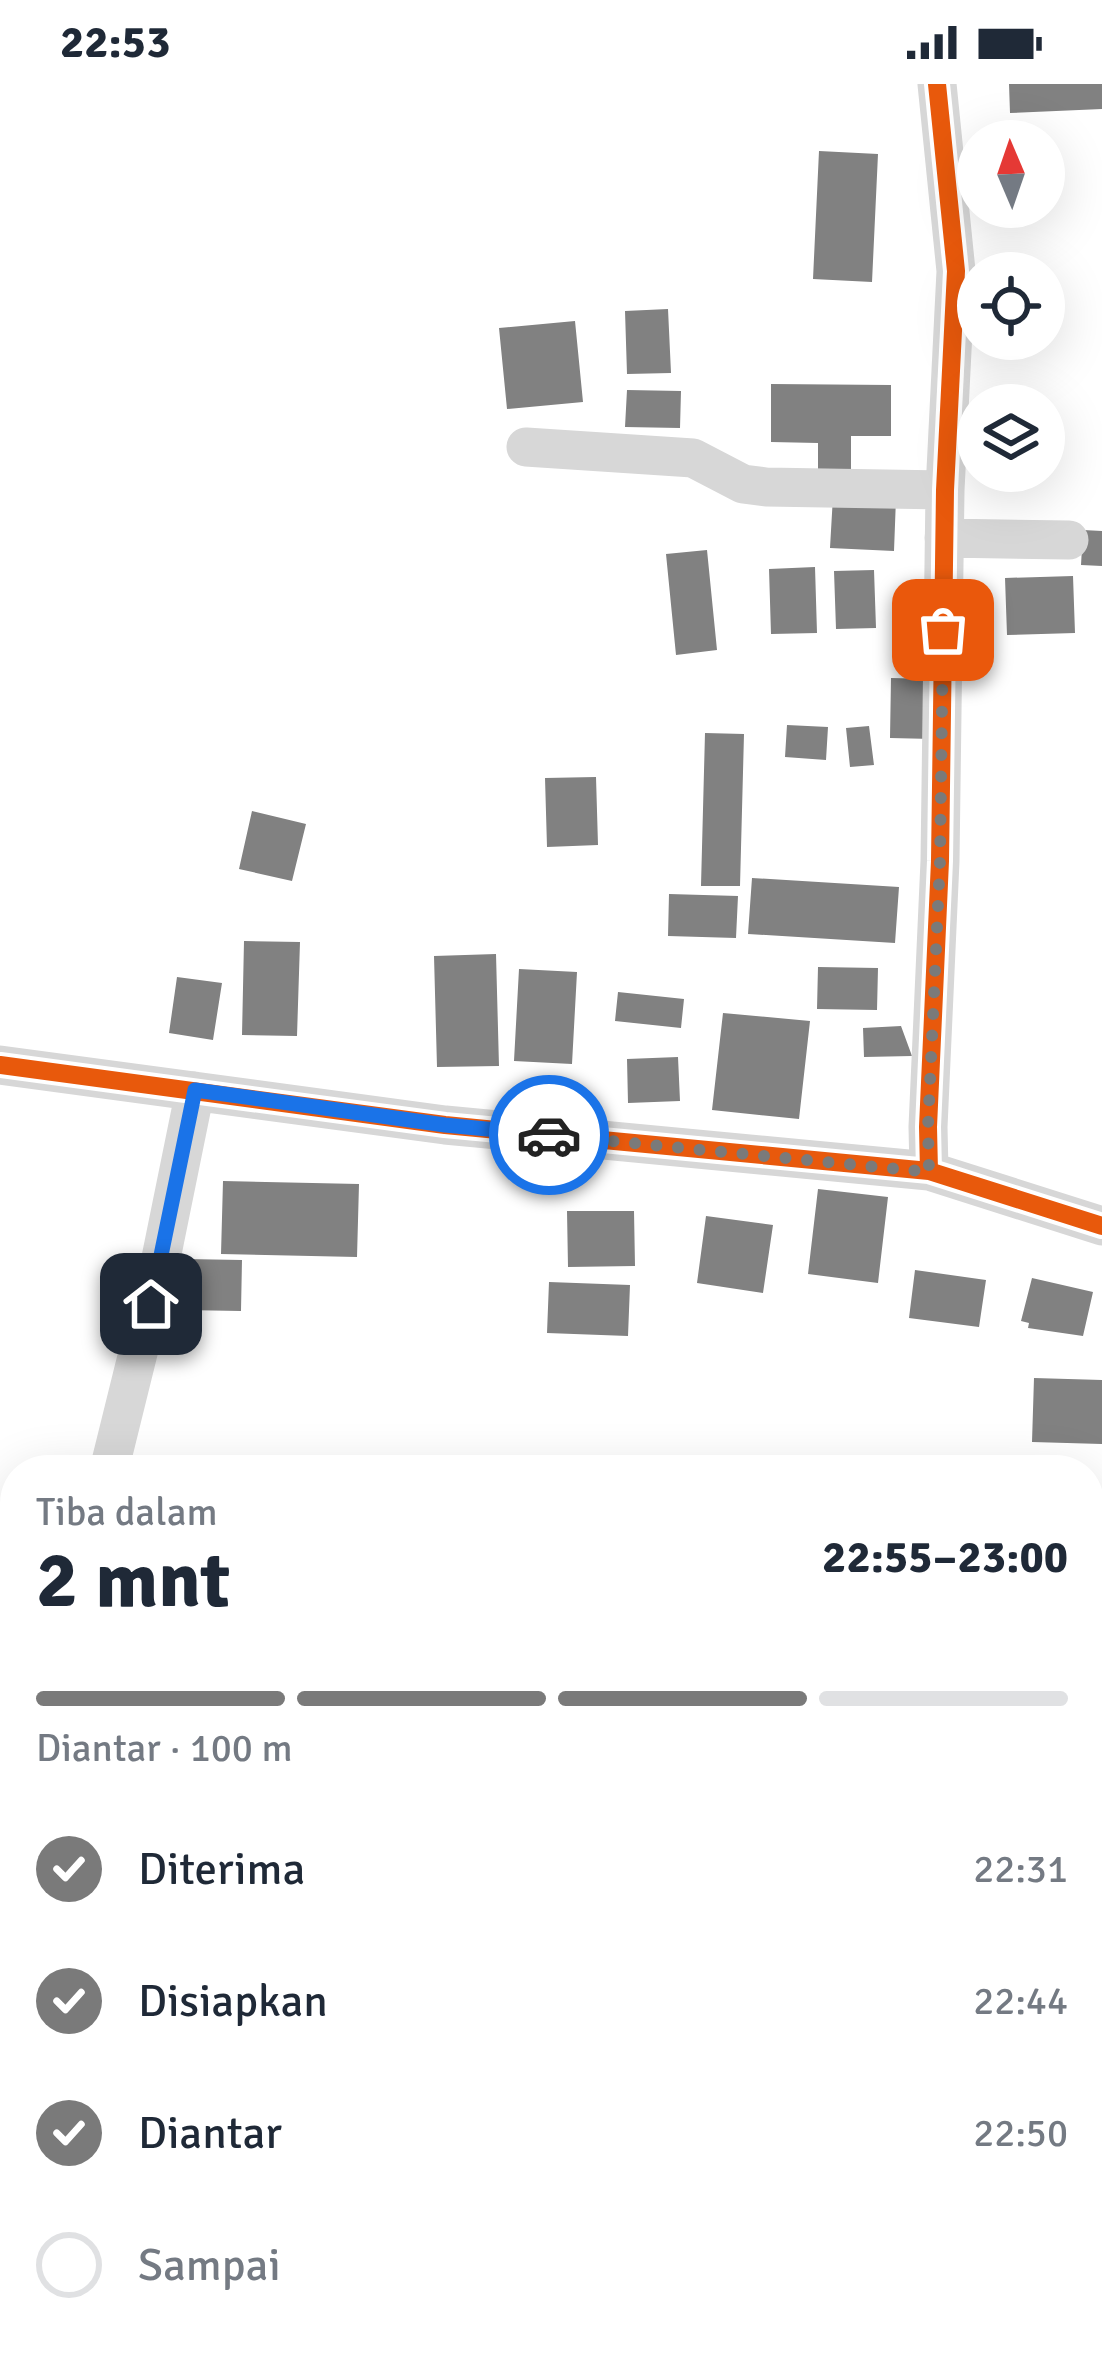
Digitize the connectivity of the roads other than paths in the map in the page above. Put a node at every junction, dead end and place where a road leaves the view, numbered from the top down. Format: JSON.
{"nodes":[{"id":1,"x":937,"y":84,"type":"edge"},
{"id":2,"x":526,"y":447,"type":"dead end"},
{"id":3,"x":945,"y":490,"type":"junction"},
{"id":4,"x":944,"y":538,"type":"junction"},
{"id":5,"x":1069,"y":540,"type":"dead end"},
{"id":6,"x":0,"y":1065,"type":"edge"},
{"id":7,"x":195,"y":1090,"type":"junction"},
{"id":8,"x":929,"y":1172,"type":"junction"},
{"id":9,"x":1102,"y":1226,"type":"edge"},
{"id":10,"x":113,"y":1455,"type":"edge"}],
"edges":[{"from":1,"to":3,"type":"street"},
{"from":2,"to":3,"type":"street"},
{"from":3,"to":4,"type":"street"},
{"from":4,"to":5,"type":"street"},
{"from":4,"to":8,"type":"street"},
{"from":6,"to":7,"type":"street"},
{"from":7,"to":8,"type":"street"},
{"from":7,"to":10,"type":"street"},
{"from":8,"to":9,"type":"street"}]}
